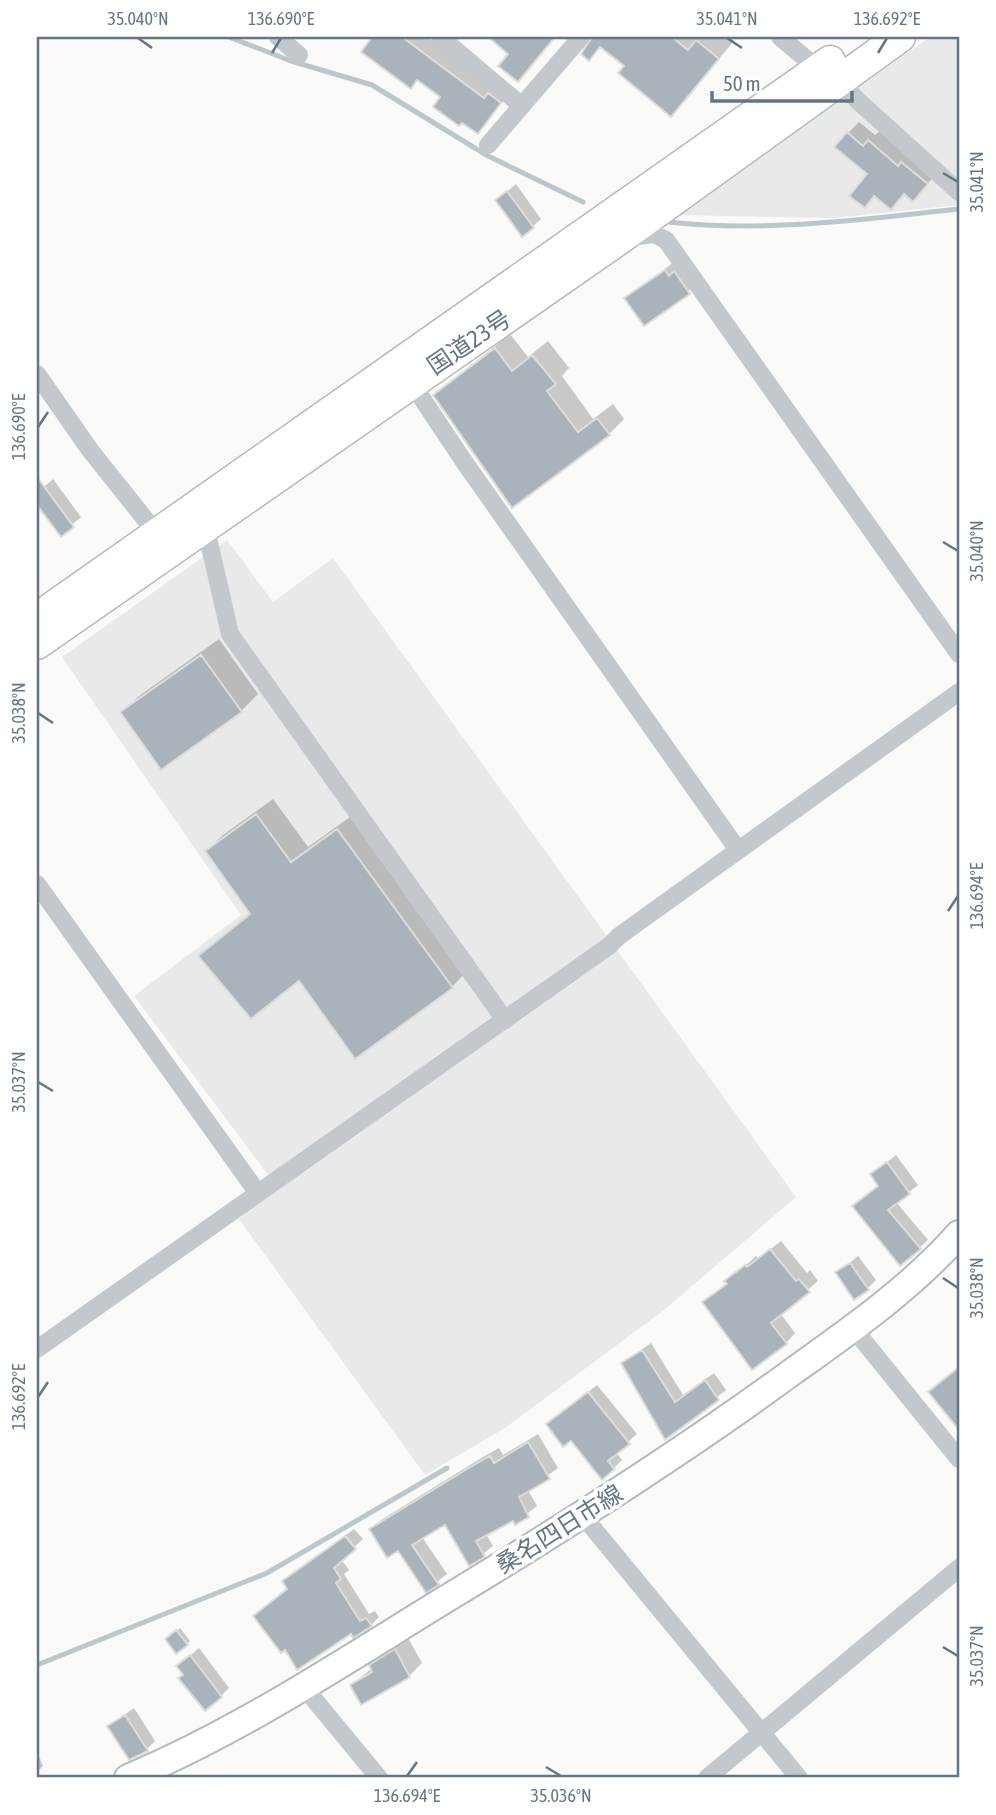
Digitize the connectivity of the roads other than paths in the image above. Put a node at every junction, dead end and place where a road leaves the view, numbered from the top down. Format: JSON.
{"nodes":[{"id":1,"x":278,"y":37,"type":"edge"},
{"id":2,"x":440,"y":37,"type":"edge"},
{"id":3,"x":581,"y":37,"type":"edge"},
{"id":4,"x":779,"y":37,"type":"edge"},
{"id":5,"x":864,"y":37,"type":"edge"},
{"id":6,"x":900,"y":37,"type":"edge"},
{"id":7,"x":299,"y":55,"type":"dead end"},
{"id":8,"x":829,"y":74,"type":"junction"},
{"id":9,"x":522,"y":106,"type":"junction"},
{"id":10,"x":488,"y":145,"type":"dead end"},
{"id":11,"x":959,"y":191,"type":"edge"},
{"id":12,"x":621,"y":238,"type":"junction"},
{"id":13,"x":37,"y":374,"type":"edge"},
{"id":14,"x":411,"y":382,"type":"junction"},
{"id":15,"x":205,"y":526,"type":"junction"},
{"id":16,"x":157,"y":534,"type":"junction"},
{"id":17,"x":37,"y":618,"type":"edge"},
{"id":18,"x":37,"y":644,"type":"edge"},
{"id":19,"x":959,"y":654,"type":"edge"},
{"id":20,"x":959,"y":692,"type":"edge"},
{"id":21,"x":738,"y":850,"type":"junction"},
{"id":22,"x":37,"y":884,"type":"edge"},
{"id":23,"x":505,"y":1020,"type":"junction"},
{"id":24,"x":257,"y":1192,"type":"junction"},
{"id":25,"x":959,"y":1234,"type":"edge"},
{"id":26,"x":853,"y":1328,"type":"junction"},
{"id":27,"x":37,"y":1349,"type":"edge"},
{"id":28,"x":959,"y":1459,"type":"edge"},
{"id":29,"x":583,"y":1516,"type":"junction"},
{"id":30,"x":959,"y":1568,"type":"edge"},
{"id":31,"x":303,"y":1686,"type":"junction"},
{"id":32,"x":761,"y":1733,"type":"junction"},
{"id":33,"x":128,"y":1778,"type":"edge"},
{"id":34,"x":379,"y":1778,"type":"edge"},
{"id":35,"x":707,"y":1778,"type":"edge"},
{"id":36,"x":799,"y":1778,"type":"edge"}],
"edges":[{"from":1,"to":7,"type":"street"},
{"from":2,"to":9,"type":"street"},
{"from":3,"to":9,"type":"street"},
{"from":4,"to":8,"type":"street"},
{"from":5,"to":8,"type":"highway","name":"国道23号"},
{"from":6,"to":8,"type":"highway","name":"国道23号"},
{"from":8,"to":11,"type":"street"},
{"from":8,"to":12,"type":"highway","name":"国道23号"},
{"from":8,"to":16,"type":"highway","name":"国道23号"},
{"from":9,"to":10,"type":"street"},
{"from":12,"to":14,"type":"highway","name":"国道23号"},
{"from":12,"to":19,"type":"street"},
{"from":13,"to":16,"type":"street"},
{"from":14,"to":15,"type":"highway","name":"国道23号"},
{"from":14,"to":21,"type":"street"},
{"from":15,"to":18,"type":"highway","name":"国道23号"},
{"from":15,"to":23,"type":"street"},
{"from":16,"to":17,"type":"highway","name":"国道23号"},
{"from":20,"to":21,"type":"street"},
{"from":21,"to":23,"type":"street"},
{"from":22,"to":24,"type":"street"},
{"from":23,"to":24,"type":"street"},
{"from":24,"to":27,"type":"street"},
{"from":25,"to":26,"type":"main road","name":"桑名四日市線"},
{"from":26,"to":28,"type":"street"},
{"from":26,"to":29,"type":"main road","name":"桑名四日市線"},
{"from":29,"to":31,"type":"main road","name":"桑名四日市線"},
{"from":29,"to":32,"type":"street"},
{"from":30,"to":32,"type":"street"},
{"from":31,"to":33,"type":"main road","name":"桑名四日市線"},
{"from":31,"to":34,"type":"street"},
{"from":32,"to":35,"type":"street"},
{"from":32,"to":36,"type":"street"}]}
